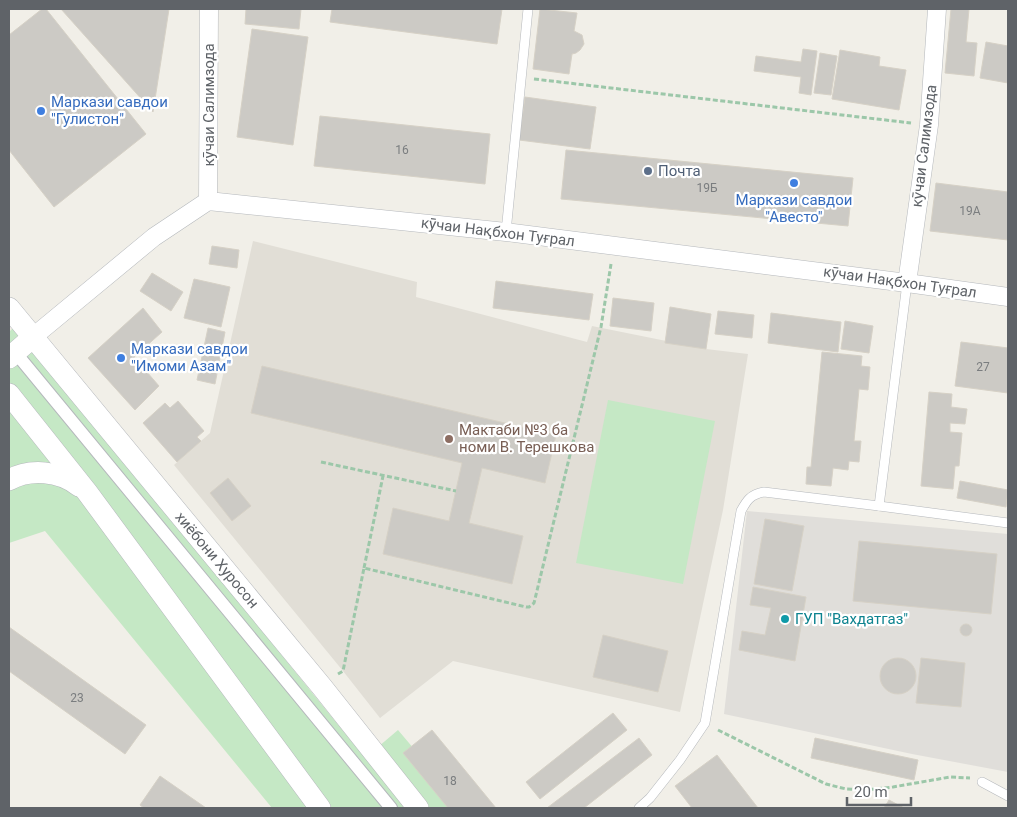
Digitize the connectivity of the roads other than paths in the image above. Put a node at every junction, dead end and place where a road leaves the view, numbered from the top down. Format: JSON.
{"nodes":[{"id":1,"x":209,"y":9,"type":"edge"},
{"id":2,"x":528,"y":9,"type":"edge"},
{"id":3,"x":938,"y":9,"type":"edge"},
{"id":4,"x":208,"y":201,"type":"junction"},
{"id":5,"x":506,"y":232,"type":"junction"},
{"id":6,"x":907,"y":282,"type":"junction"},
{"id":7,"x":1008,"y":297,"type":"edge"},
{"id":8,"x":9,"y":308,"type":"edge"},
{"id":9,"x":33,"y":337,"type":"junction"},
{"id":10,"x":12,"y":355,"type":"edge"},
{"id":11,"x":9,"y":394,"type":"edge"},
{"id":12,"x":9,"y":480,"type":"edge"},
{"id":13,"x":87,"y":492,"type":"junction"},
{"id":14,"x":879,"y":506,"type":"junction"},
{"id":15,"x":1008,"y":523,"type":"edge"},
{"id":16,"x":982,"y":782,"type":"road end"},
{"id":17,"x":1008,"y":796,"type":"edge"},
{"id":18,"x":320,"y":808,"type":"edge"},
{"id":19,"x":391,"y":808,"type":"edge"},
{"id":20,"x":418,"y":808,"type":"edge"},
{"id":21,"x":639,"y":808,"type":"edge"}],
"edges":[{"from":1,"to":4,"type":"street","name":"кӯчаи Салимзода"},
{"from":2,"to":5,"type":"lane"},
{"from":3,"to":6,"type":"street","name":"кӯчаи Салимзода"},
{"from":4,"to":5,"type":"street","name":"кӯчаи Нақбхон Туғрал"},
{"from":4,"to":9,"type":"street"},
{"from":5,"to":6,"type":"street","name":"кӯчаи Нақбхон Туғрал"},
{"from":6,"to":7,"type":"street","name":"кӯчаи Нақбхон Туғрал"},
{"from":6,"to":14,"type":"lane"},
{"from":8,"to":9,"type":"street","name":"хиёбони Хуросон"},
{"from":9,"to":10,"type":"street"},
{"from":9,"to":20,"type":"street","name":"хиёбони Хуросон"},
{"from":10,"to":19,"type":"street"},
{"from":11,"to":13,"type":"street"},
{"from":12,"to":13,"type":"street"},
{"from":13,"to":18,"type":"street"},
{"from":14,"to":15,"type":"lane"},
{"from":14,"to":21,"type":"lane"},
{"from":16,"to":17,"type":"lane"}]}
